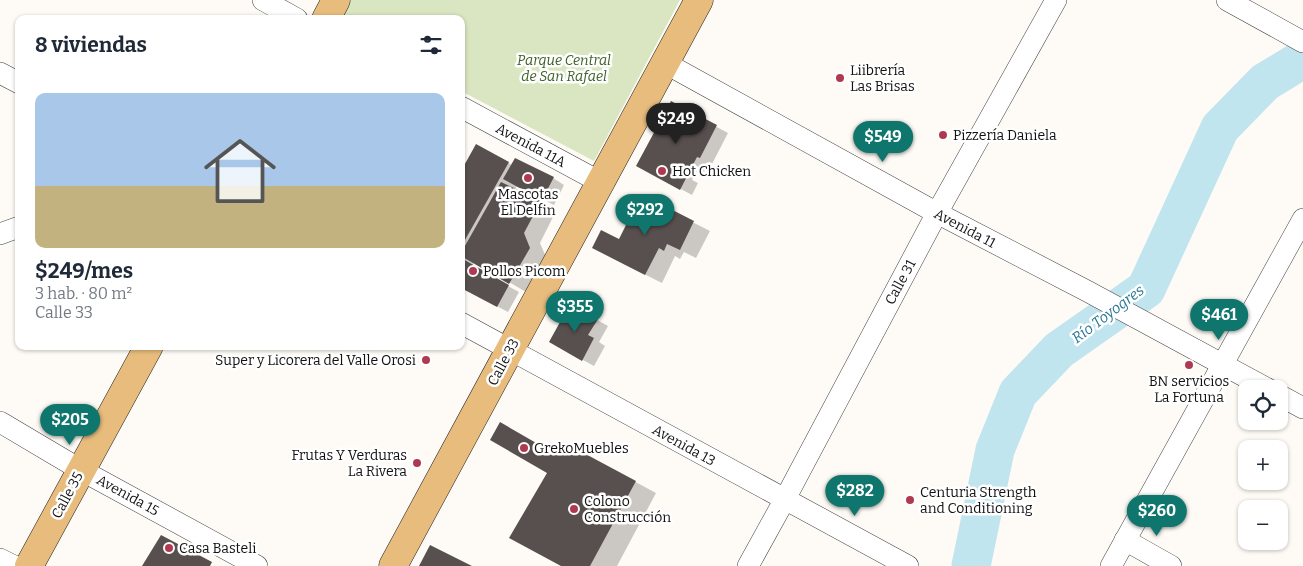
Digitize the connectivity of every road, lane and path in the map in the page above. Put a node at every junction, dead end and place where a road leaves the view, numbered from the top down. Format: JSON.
{"nodes":[{"id":1,"x":263,"y":0,"type":"edge"},
{"id":2,"x":336,"y":0,"type":"edge"},
{"id":3,"x":699,"y":0,"type":"edge"},
{"id":4,"x":1056,"y":0,"type":"edge"},
{"id":5,"x":1227,"y":0,"type":"edge"},
{"id":6,"x":290,"y":15,"type":"edge"},
{"id":7,"x":328,"y":15,"type":"edge"},
{"id":8,"x":1302,"y":39,"type":"edge"},
{"id":9,"x":665,"y":63,"type":"junction"},
{"id":10,"x":0,"y":73,"type":"edge"},
{"id":11,"x":15,"y":81,"type":"edge"},
{"id":12,"x":465,"y":109,"type":"edge"},
{"id":13,"x":600,"y":182,"type":"junction"},
{"id":14,"x":937,"y":213,"type":"junction"},
{"id":15,"x":1303,"y":219,"type":"edge"},
{"id":16,"x":15,"y":228,"type":"edge"},
{"id":17,"x":0,"y":234,"type":"edge"},
{"id":18,"x":465,"y":325,"type":"edge"},
{"id":19,"x":148,"y":350,"type":"edge"},
{"id":20,"x":510,"y":350,"type":"junction"},
{"id":21,"x":1223,"y":364,"type":"junction"},
{"id":22,"x":1252,"y":380,"type":"edge"},
{"id":23,"x":1288,"y":400,"type":"edge"},
{"id":24,"x":1303,"y":408,"type":"edge"},
{"id":25,"x":0,"y":422,"type":"edge"},
{"id":26,"x":81,"y":470,"type":"junction"},
{"id":27,"x":785,"y":500,"type":"junction"},
{"id":28,"x":1126,"y":540,"type":"junction"},
{"id":29,"x":0,"y":558,"type":"edge"},
{"id":30,"x":14,"y":566,"type":"edge"},
{"id":31,"x":29,"y":566,"type":"edge"},
{"id":32,"x":257,"y":566,"type":"edge"},
{"id":33,"x":393,"y":566,"type":"edge"},
{"id":34,"x":748,"y":566,"type":"edge"},
{"id":35,"x":908,"y":566,"type":"edge"},
{"id":36,"x":1111,"y":566,"type":"edge"},
{"id":37,"x":1171,"y":566,"type":"edge"}],
"edges":[{"from":1,"to":6,"type":"street"},
{"from":2,"to":7,"type":"main road"},
{"from":3,"to":9,"type":"main road","name":"Calle 33"},
{"from":4,"to":14,"type":"street","name":"Calle 31"},
{"from":5,"to":8,"type":"street"},
{"from":9,"to":13,"type":"main road","name":"Calle 33"},
{"from":9,"to":14,"type":"street","name":"Avenida 11"},
{"from":10,"to":11,"type":"street"},
{"from":12,"to":13,"type":"street","name":"Avenida 11A"},
{"from":13,"to":20,"type":"main road","name":"Calle 33"},
{"from":14,"to":21,"type":"street","name":"Avenida 11"},
{"from":14,"to":27,"type":"street","name":"Calle 31"},
{"from":15,"to":21,"type":"street"},
{"from":16,"to":17,"type":"street"},
{"from":18,"to":20,"type":"street","name":"Avenida 13"},
{"from":19,"to":26,"type":"main road","name":"Calle 35"},
{"from":20,"to":27,"type":"street","name":"Avenida 13"},
{"from":20,"to":33,"type":"main road","name":"Calle 33"},
{"from":21,"to":22,"type":"street","name":"Avenida 11"},
{"from":21,"to":28,"type":"street"},
{"from":23,"to":24,"type":"street"},
{"from":25,"to":26,"type":"street","name":"Avenida 15"},
{"from":26,"to":31,"type":"main road","name":"Calle 35"},
{"from":26,"to":32,"type":"street","name":"Avenida 15"},
{"from":27,"to":34,"type":"street","name":"Calle 31"},
{"from":27,"to":35,"type":"street","name":"Avenida 13"},
{"from":28,"to":36,"type":"street"},
{"from":28,"to":37,"type":"street"},
{"from":29,"to":30,"type":"street"}]}
